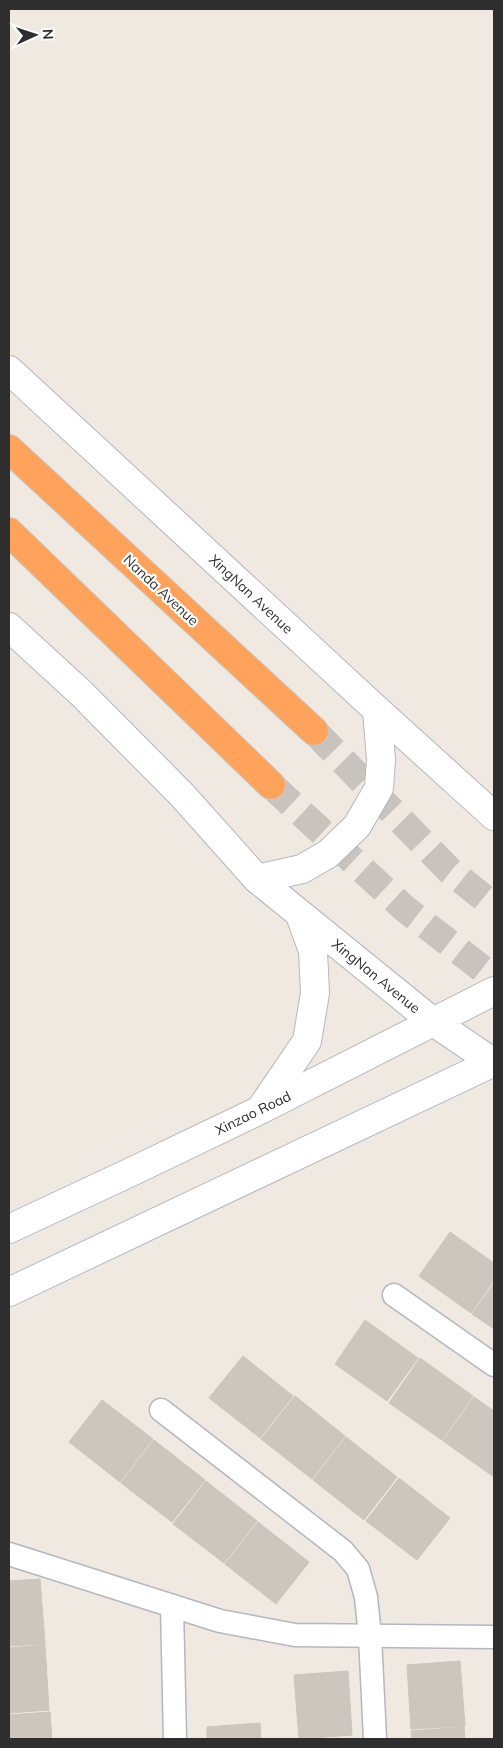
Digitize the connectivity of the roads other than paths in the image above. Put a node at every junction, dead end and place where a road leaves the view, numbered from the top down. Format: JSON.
{"nodes":[{"id":1,"x":9,"y":370,"type":"edge"},
{"id":2,"x":9,"y":449,"type":"edge"},
{"id":3,"x":9,"y":532,"type":"edge"},
{"id":4,"x":9,"y":627,"type":"edge"},
{"id":5,"x":377,"y":710,"type":"junction"},
{"id":6,"x":314,"y":731,"type":"tunnel mouth"},
{"id":7,"x":271,"y":785,"type":"tunnel mouth"},
{"id":8,"x":494,"y":816,"type":"edge"},
{"id":9,"x":257,"y":879,"type":"junction"},
{"id":10,"x":299,"y":914,"type":"junction"},
{"id":11,"x":494,"y":991,"type":"edge"},
{"id":12,"x":432,"y":1021,"type":"junction"},
{"id":13,"x":494,"y":1062,"type":"edge"},
{"id":14,"x":260,"y":1110,"type":"junction"},
{"id":15,"x":9,"y":1228,"type":"edge"},
{"id":16,"x":9,"y":1292,"type":"edge"},
{"id":17,"x":394,"y":1296,"type":"dead end"},
{"id":18,"x":494,"y":1365,"type":"edge"},
{"id":19,"x":161,"y":1410,"type":"dead end"},
{"id":20,"x":9,"y":1554,"type":"edge"},
{"id":21,"x":172,"y":1606,"type":"junction"},
{"id":22,"x":370,"y":1636,"type":"junction"},
{"id":23,"x":494,"y":1637,"type":"edge"},
{"id":24,"x":175,"y":1739,"type":"edge"},
{"id":25,"x":375,"y":1739,"type":"edge"}],
"edges":[{"from":1,"to":5,"type":"main road","name":"XingNan Avenue"},
{"from":2,"to":6,"type":"highway","name":"Nanda Avenue"},
{"from":3,"to":7,"type":"highway"},
{"from":4,"to":9,"type":"main road","name":"XingNan Avenue"},
{"from":5,"to":8,"type":"main road","name":"XingNan Avenue"},
{"from":5,"to":9,"type":"main road"},
{"from":9,"to":10,"type":"main road","name":"XingNan Avenue"},
{"from":10,"to":12,"type":"main road","name":"XingNan Avenue"},
{"from":10,"to":14,"type":"main road"},
{"from":11,"to":12,"type":"main road","name":"Xinzao Road"},
{"from":12,"to":13,"type":"main road","name":"XingNan Avenue"},
{"from":12,"to":14,"type":"main road","name":"Xinzao Road"},
{"from":13,"to":16,"type":"main road"},
{"from":14,"to":15,"type":"main road","name":"Xinzao Road"},
{"from":17,"to":18,"type":"street"},
{"from":19,"to":22,"type":"street"},
{"from":20,"to":21,"type":"street"},
{"from":21,"to":22,"type":"street"},
{"from":21,"to":24,"type":"street"},
{"from":22,"to":23,"type":"street"},
{"from":22,"to":25,"type":"street"}]}
